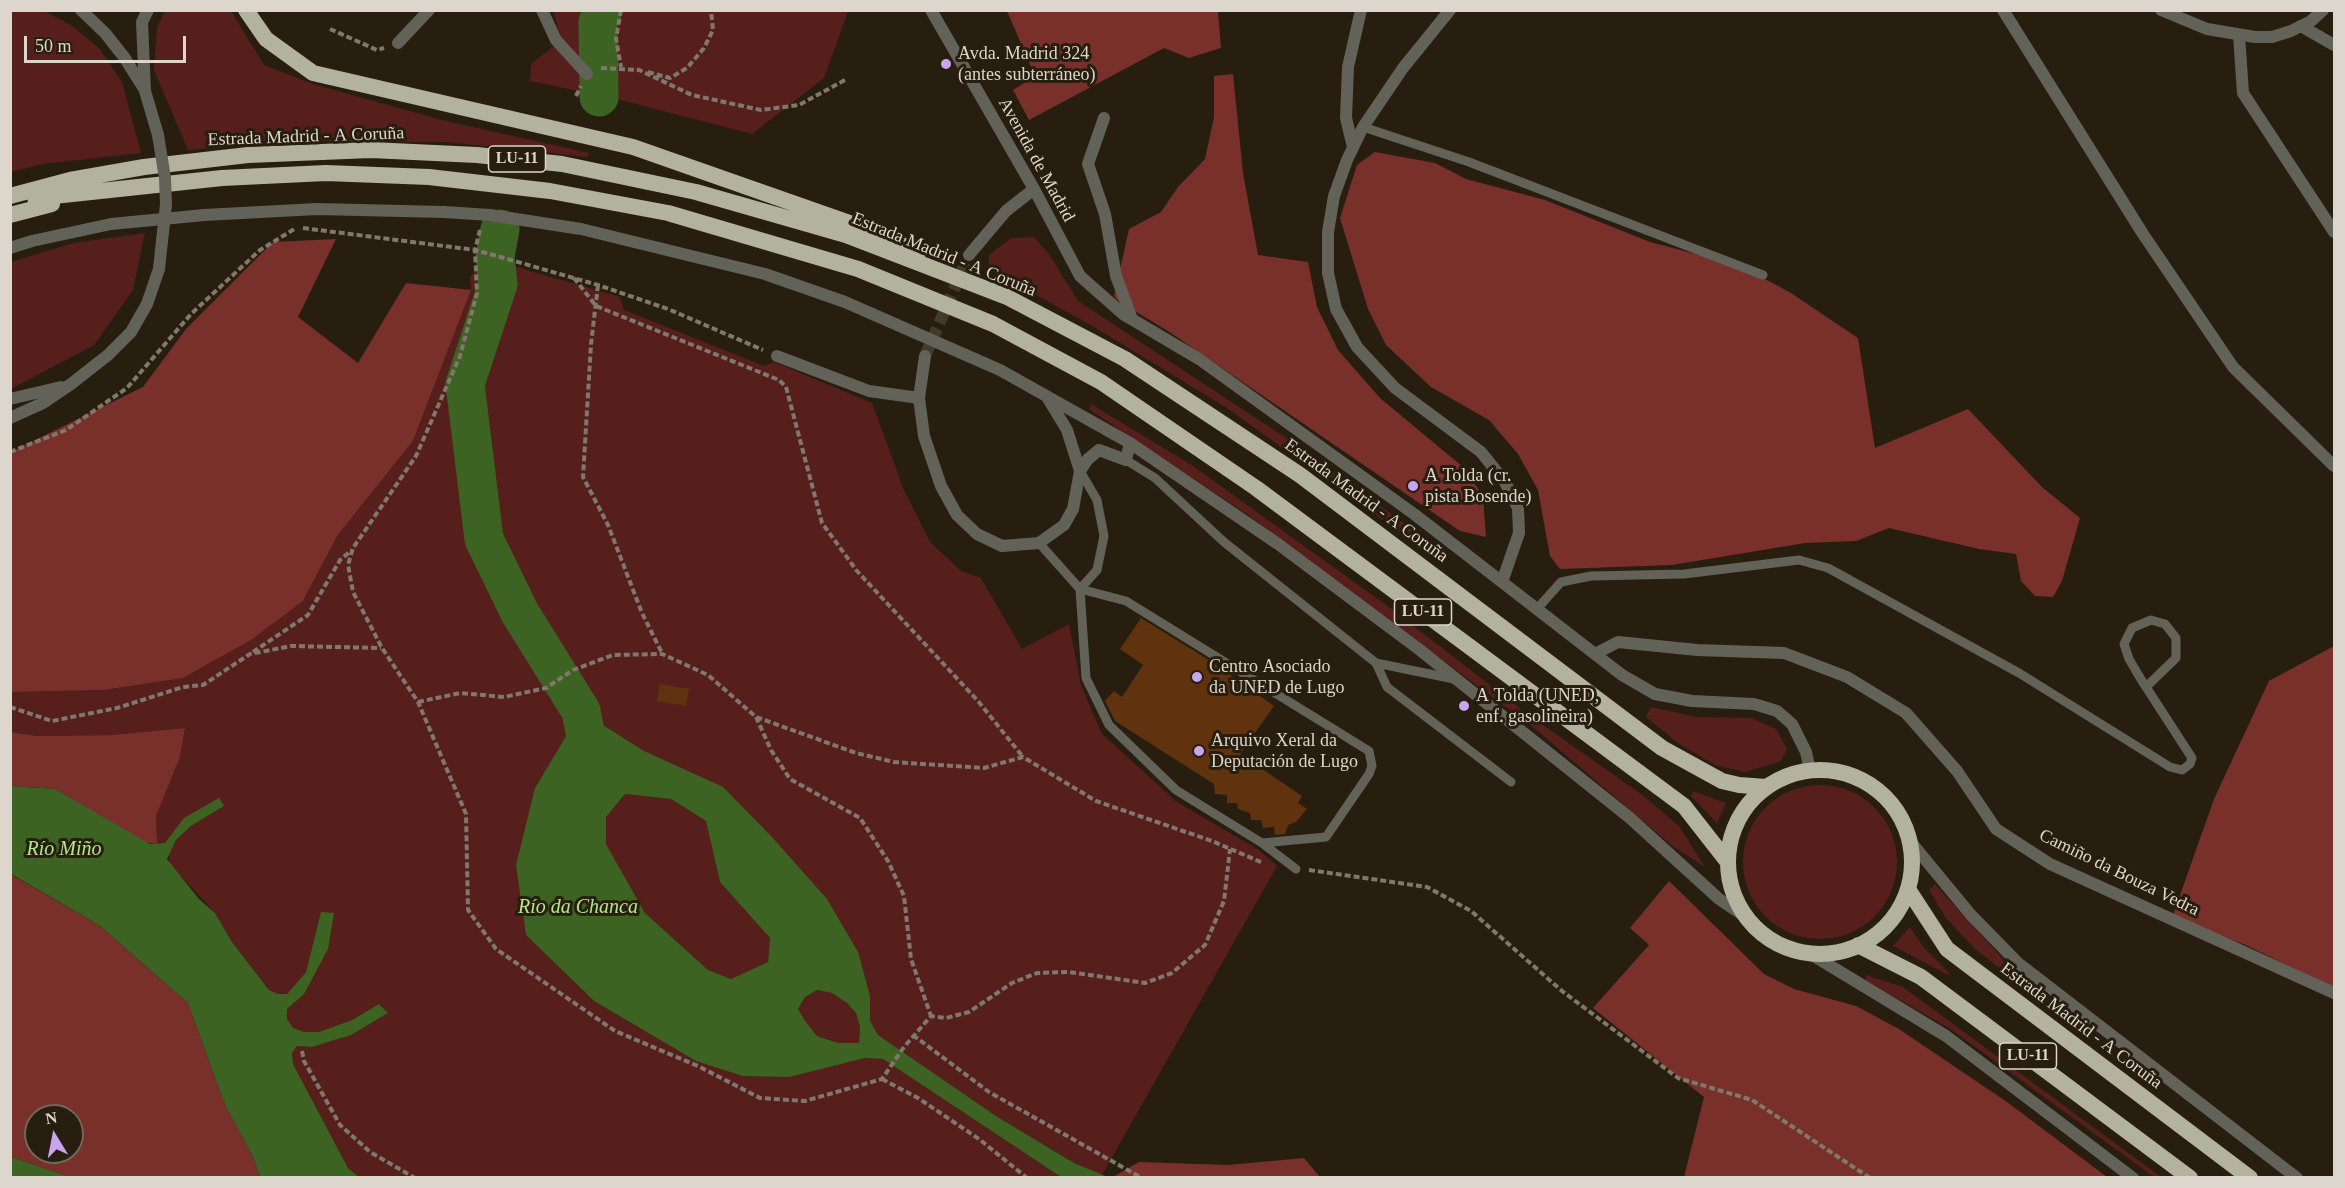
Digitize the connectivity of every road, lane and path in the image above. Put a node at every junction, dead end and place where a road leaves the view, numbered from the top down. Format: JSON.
{"nodes":[{"id":1,"x":81,"y":10,"type":"edge"},
{"id":2,"x":148,"y":10,"type":"edge"},
{"id":3,"x":246,"y":10,"type":"edge"},
{"id":4,"x":429,"y":10,"type":"edge"},
{"id":5,"x":542,"y":10,"type":"edge"},
{"id":6,"x":621,"y":10,"type":"edge"},
{"id":7,"x":711,"y":10,"type":"edge"},
{"id":8,"x":931,"y":10,"type":"edge"},
{"id":9,"x":1361,"y":10,"type":"edge"},
{"id":10,"x":1450,"y":10,"type":"edge"},
{"id":11,"x":2002,"y":10,"type":"edge"},
{"id":12,"x":2161,"y":10,"type":"edge"},
{"id":13,"x":2323,"y":10,"type":"edge"},
{"id":14,"x":2301,"y":26,"type":"junction"},
{"id":15,"x":330,"y":28,"type":"dead end"},
{"id":16,"x":2239,"y":35,"type":"junction"},
{"id":17,"x":398,"y":43,"type":"joint"},
{"id":18,"x":2334,"y":45,"type":"edge"},
{"id":19,"x":621,"y":67,"type":"junction"},
{"id":20,"x":609,"y":68,"type":"dead end"},
{"id":21,"x":637,"y":69,"type":"junction"},
{"id":22,"x":587,"y":74,"type":"dead end"},
{"id":23,"x":845,"y":80,"type":"dead end"},
{"id":24,"x":145,"y":91,"type":"junction"},
{"id":25,"x":1104,"y":118,"type":"dead end"},
{"id":26,"x":1363,"y":126,"type":"junction"},
{"id":27,"x":1353,"y":147,"type":"junction"},
{"id":28,"x":129,"y":187,"type":"junction"},
{"id":29,"x":1034,"y":189,"type":"junction"},
{"id":30,"x":10,"y":196,"type":"edge"},
{"id":31,"x":10,"y":201,"type":"edge"},
{"id":32,"x":10,"y":215,"type":"edge"},
{"id":33,"x":482,"y":223,"type":"dead end"},
{"id":34,"x":2334,"y":232,"type":"edge"},
{"id":35,"x":10,"y":248,"type":"edge"},
{"id":36,"x":475,"y":250,"type":"junction"},
{"id":37,"x":969,"y":255,"type":"tunnel mouth"},
{"id":38,"x":1763,"y":275,"type":"dead end"},
{"id":39,"x":573,"y":278,"type":"junction"},
{"id":40,"x":598,"y":285,"type":"junction"},
{"id":41,"x":1007,"y":297,"type":"junction"},
{"id":42,"x":596,"y":306,"type":"junction"},
{"id":43,"x":1132,"y":319,"type":"junction"},
{"id":44,"x":777,"y":356,"type":"joint"},
{"id":45,"x":925,"y":356,"type":"tunnel mouth"},
{"id":46,"x":71,"y":384,"type":"junction"},
{"id":47,"x":1047,"y":396,"type":"junction"},
{"id":48,"x":919,"y":398,"type":"junction"},
{"id":49,"x":10,"y":399,"type":"edge"},
{"id":50,"x":10,"y":418,"type":"edge"},
{"id":51,"x":1130,"y":443,"type":"junction"},
{"id":52,"x":10,"y":452,"type":"edge"},
{"id":53,"x":1126,"y":460,"type":"junction"},
{"id":54,"x":2334,"y":466,"type":"edge"},
{"id":55,"x":1080,"y":471,"type":"junction"},
{"id":56,"x":1039,"y":543,"type":"junction"},
{"id":57,"x":353,"y":548,"type":"junction"},
{"id":58,"x":1502,"y":582,"type":"junction"},
{"id":59,"x":1080,"y":589,"type":"junction"},
{"id":60,"x":1536,"y":610,"type":"junction"},
{"id":61,"x":382,"y":648,"type":"junction"},
{"id":62,"x":250,"y":654,"type":"junction"},
{"id":63,"x":662,"y":654,"type":"junction"},
{"id":64,"x":1595,"y":654,"type":"junction"},
{"id":65,"x":1376,"y":663,"type":"junction"},
{"id":66,"x":1457,"y":679,"type":"junction"},
{"id":67,"x":2146,"y":687,"type":"junction"},
{"id":68,"x":418,"y":702,"type":"junction"},
{"id":69,"x":10,"y":707,"type":"edge"},
{"id":70,"x":756,"y":717,"type":"junction"},
{"id":71,"x":1023,"y":757,"type":"junction"},
{"id":72,"x":1810,"y":770,"type":"junction"},
{"id":73,"x":1369,"y":774,"type":"junction"},
{"id":74,"x":1379,"y":780,"type":"dead end"},
{"id":75,"x":1512,"y":782,"type":"dead end"},
{"id":76,"x":1766,"y":787,"type":"junction"},
{"id":77,"x":1910,"y":841,"type":"junction"},
{"id":78,"x":1262,"y":843,"type":"junction"},
{"id":79,"x":1230,"y":849,"type":"junction"},
{"id":80,"x":1727,"y":861,"type":"junction"},
{"id":81,"x":1296,"y":868,"type":"junction"},
{"id":82,"x":1908,"y":889,"type":"junction"},
{"id":83,"x":1746,"y":917,"type":"junction"},
{"id":84,"x":1858,"y":945,"type":"junction"},
{"id":85,"x":1809,"y":953,"type":"junction"},
{"id":86,"x":2334,"y":993,"type":"edge"},
{"id":87,"x":930,"y":1016,"type":"junction"},
{"id":88,"x":913,"y":1035,"type":"junction"},
{"id":89,"x":302,"y":1051,"type":"dead end"},
{"id":90,"x":882,"y":1079,"type":"junction"},
{"id":91,"x":415,"y":1178,"type":"edge"},
{"id":92,"x":1027,"y":1178,"type":"edge"},
{"id":93,"x":1142,"y":1178,"type":"edge"},
{"id":94,"x":1869,"y":1178,"type":"edge"},
{"id":95,"x":2133,"y":1178,"type":"edge"},
{"id":96,"x":2190,"y":1178,"type":"edge"},
{"id":97,"x":2250,"y":1178,"type":"edge"},
{"id":98,"x":2297,"y":1178,"type":"edge"}],
"edges":[{"from":1,"to":24,"type":"street"},
{"from":2,"to":24,"type":"street"},
{"from":3,"to":41,"type":"highway"},
{"from":4,"to":17,"type":"street"},
{"from":5,"to":22,"type":"street"},
{"from":6,"to":19,"type":"path"},
{"from":7,"to":21,"type":"path"},
{"from":8,"to":29,"type":"street","name":"Avenida de Madrid"},
{"from":9,"to":27,"type":"street"},
{"from":10,"to":26,"type":"street"},
{"from":11,"to":54,"type":"street"},
{"from":12,"to":16,"type":"street"},
{"from":13,"to":14,"type":"street"},
{"from":14,"to":16,"type":"street"},
{"from":14,"to":18,"type":"street"},
{"from":15,"to":17,"type":"path"},
{"from":16,"to":34,"type":"street"},
{"from":19,"to":20,"type":"path"},
{"from":19,"to":21,"type":"path"},
{"from":21,"to":23,"type":"path"},
{"from":24,"to":46,"type":"street","bridge":true},
{"from":25,"to":43,"type":"street"},
{"from":26,"to":27,"type":"street"},
{"from":26,"to":38,"type":"lane"},
{"from":27,"to":58,"type":"street"},
{"from":28,"to":31,"type":"highway","name":"Estrada Madrid - A Coruña","number":"LU-11"},
{"from":28,"to":32,"type":"highway"},
{"from":28,"to":80,"type":"highway","name":"Estrada Madrid - A Coruña","number":"LU-11"},
{"from":29,"to":37,"type":"street"},
{"from":29,"to":43,"type":"street","name":"Avenida de Madrid"},
{"from":30,"to":41,"type":"highway","name":"Estrada Madrid - A Coruña","number":"LU-11"},
{"from":33,"to":36,"type":"path"},
{"from":35,"to":47,"type":"street"},
{"from":36,"to":39,"type":"path"},
{"from":36,"to":52,"type":"path"},
{"from":36,"to":57,"type":"path"},
{"from":39,"to":40,"type":"path"},
{"from":39,"to":42,"type":"path"},
{"from":40,"to":42,"type":"path"},
{"from":40,"to":44,"type":"path"},
{"from":41,"to":76,"type":"highway","name":"Estrada Madrid - A Coruña","number":"LU-11"},
{"from":42,"to":63,"type":"path"},
{"from":42,"to":71,"type":"path"},
{"from":43,"to":58,"type":"street","name":"Avenida de Madrid"},
{"from":44,"to":48,"type":"street"},
{"from":45,"to":48,"type":"street"},
{"from":46,"to":49,"type":"street"},
{"from":46,"to":50,"type":"street"},
{"from":47,"to":51,"type":"street"},
{"from":47,"to":55,"type":"street"},
{"from":48,"to":56,"type":"street"},
{"from":51,"to":53,"type":"street"},
{"from":51,"to":66,"type":"street"},
{"from":53,"to":55,"type":"street"},
{"from":53,"to":65,"type":"lane"},
{"from":55,"to":56,"type":"street"},
{"from":55,"to":59,"type":"lane"},
{"from":56,"to":59,"type":"lane"},
{"from":57,"to":61,"type":"path"},
{"from":57,"to":62,"type":"path"},
{"from":58,"to":60,"type":"street","name":"Avenida de Madrid"},
{"from":59,"to":73,"type":"lane"},
{"from":59,"to":78,"type":"lane"},
{"from":60,"to":64,"type":"street","name":"Avenida de Madrid"},
{"from":60,"to":67,"type":"lane"},
{"from":61,"to":62,"type":"path"},
{"from":61,"to":68,"type":"path"},
{"from":62,"to":69,"type":"path"},
{"from":63,"to":68,"type":"path"},
{"from":63,"to":70,"type":"path"},
{"from":64,"to":72,"type":"street","name":"Avenida de Madrid"},
{"from":64,"to":86,"type":"street","name":"Camiño da Bouza Vedra"},
{"from":65,"to":66,"type":"lane"},
{"from":65,"to":75,"type":"lane"},
{"from":66,"to":83,"type":"street"},
{"from":67,"to":67,"type":"lane"},
{"from":68,"to":90,"type":"path"},
{"from":70,"to":71,"type":"path"},
{"from":70,"to":87,"type":"path"},
{"from":71,"to":79,"type":"path"},
{"from":72,"to":76,"type":"highway","name":"Estrada Madrid - A Coruña","number":"LU-11"},
{"from":72,"to":77,"type":"highway","name":"Estrada Madrid - A Coruña","number":"LU-11"},
{"from":73,"to":74,"type":"lane"},
{"from":73,"to":78,"type":"lane"},
{"from":76,"to":80,"type":"highway","name":"Estrada Madrid - A Coruña","number":"LU-11"},
{"from":77,"to":82,"type":"highway","name":"Estrada Madrid - A Coruña","number":"LU-11"},
{"from":77,"to":98,"type":"street"},
{"from":78,"to":81,"type":"lane"},
{"from":79,"to":81,"type":"path"},
{"from":79,"to":87,"type":"path"},
{"from":80,"to":83,"type":"highway","name":"Estrada Madrid - A Coruña","number":"LU-11"},
{"from":81,"to":94,"type":"path"},
{"from":82,"to":84,"type":"highway","name":"Estrada Madrid - A Coruña","number":"LU-11"},
{"from":82,"to":97,"type":"highway","name":"Estrada Madrid - A Coruña","number":"LU-11"},
{"from":83,"to":85,"type":"highway","name":"Estrada Madrid - A Coruña","number":"LU-11"},
{"from":84,"to":85,"type":"highway","name":"Estrada Madrid - A Coruña","number":"LU-11"},
{"from":84,"to":96,"type":"highway","number":"LU-11"},
{"from":85,"to":95,"type":"street"},
{"from":87,"to":88,"type":"path"},
{"from":88,"to":90,"type":"path"},
{"from":88,"to":93,"type":"path"},
{"from":89,"to":91,"type":"path"},
{"from":90,"to":92,"type":"path"}]}
